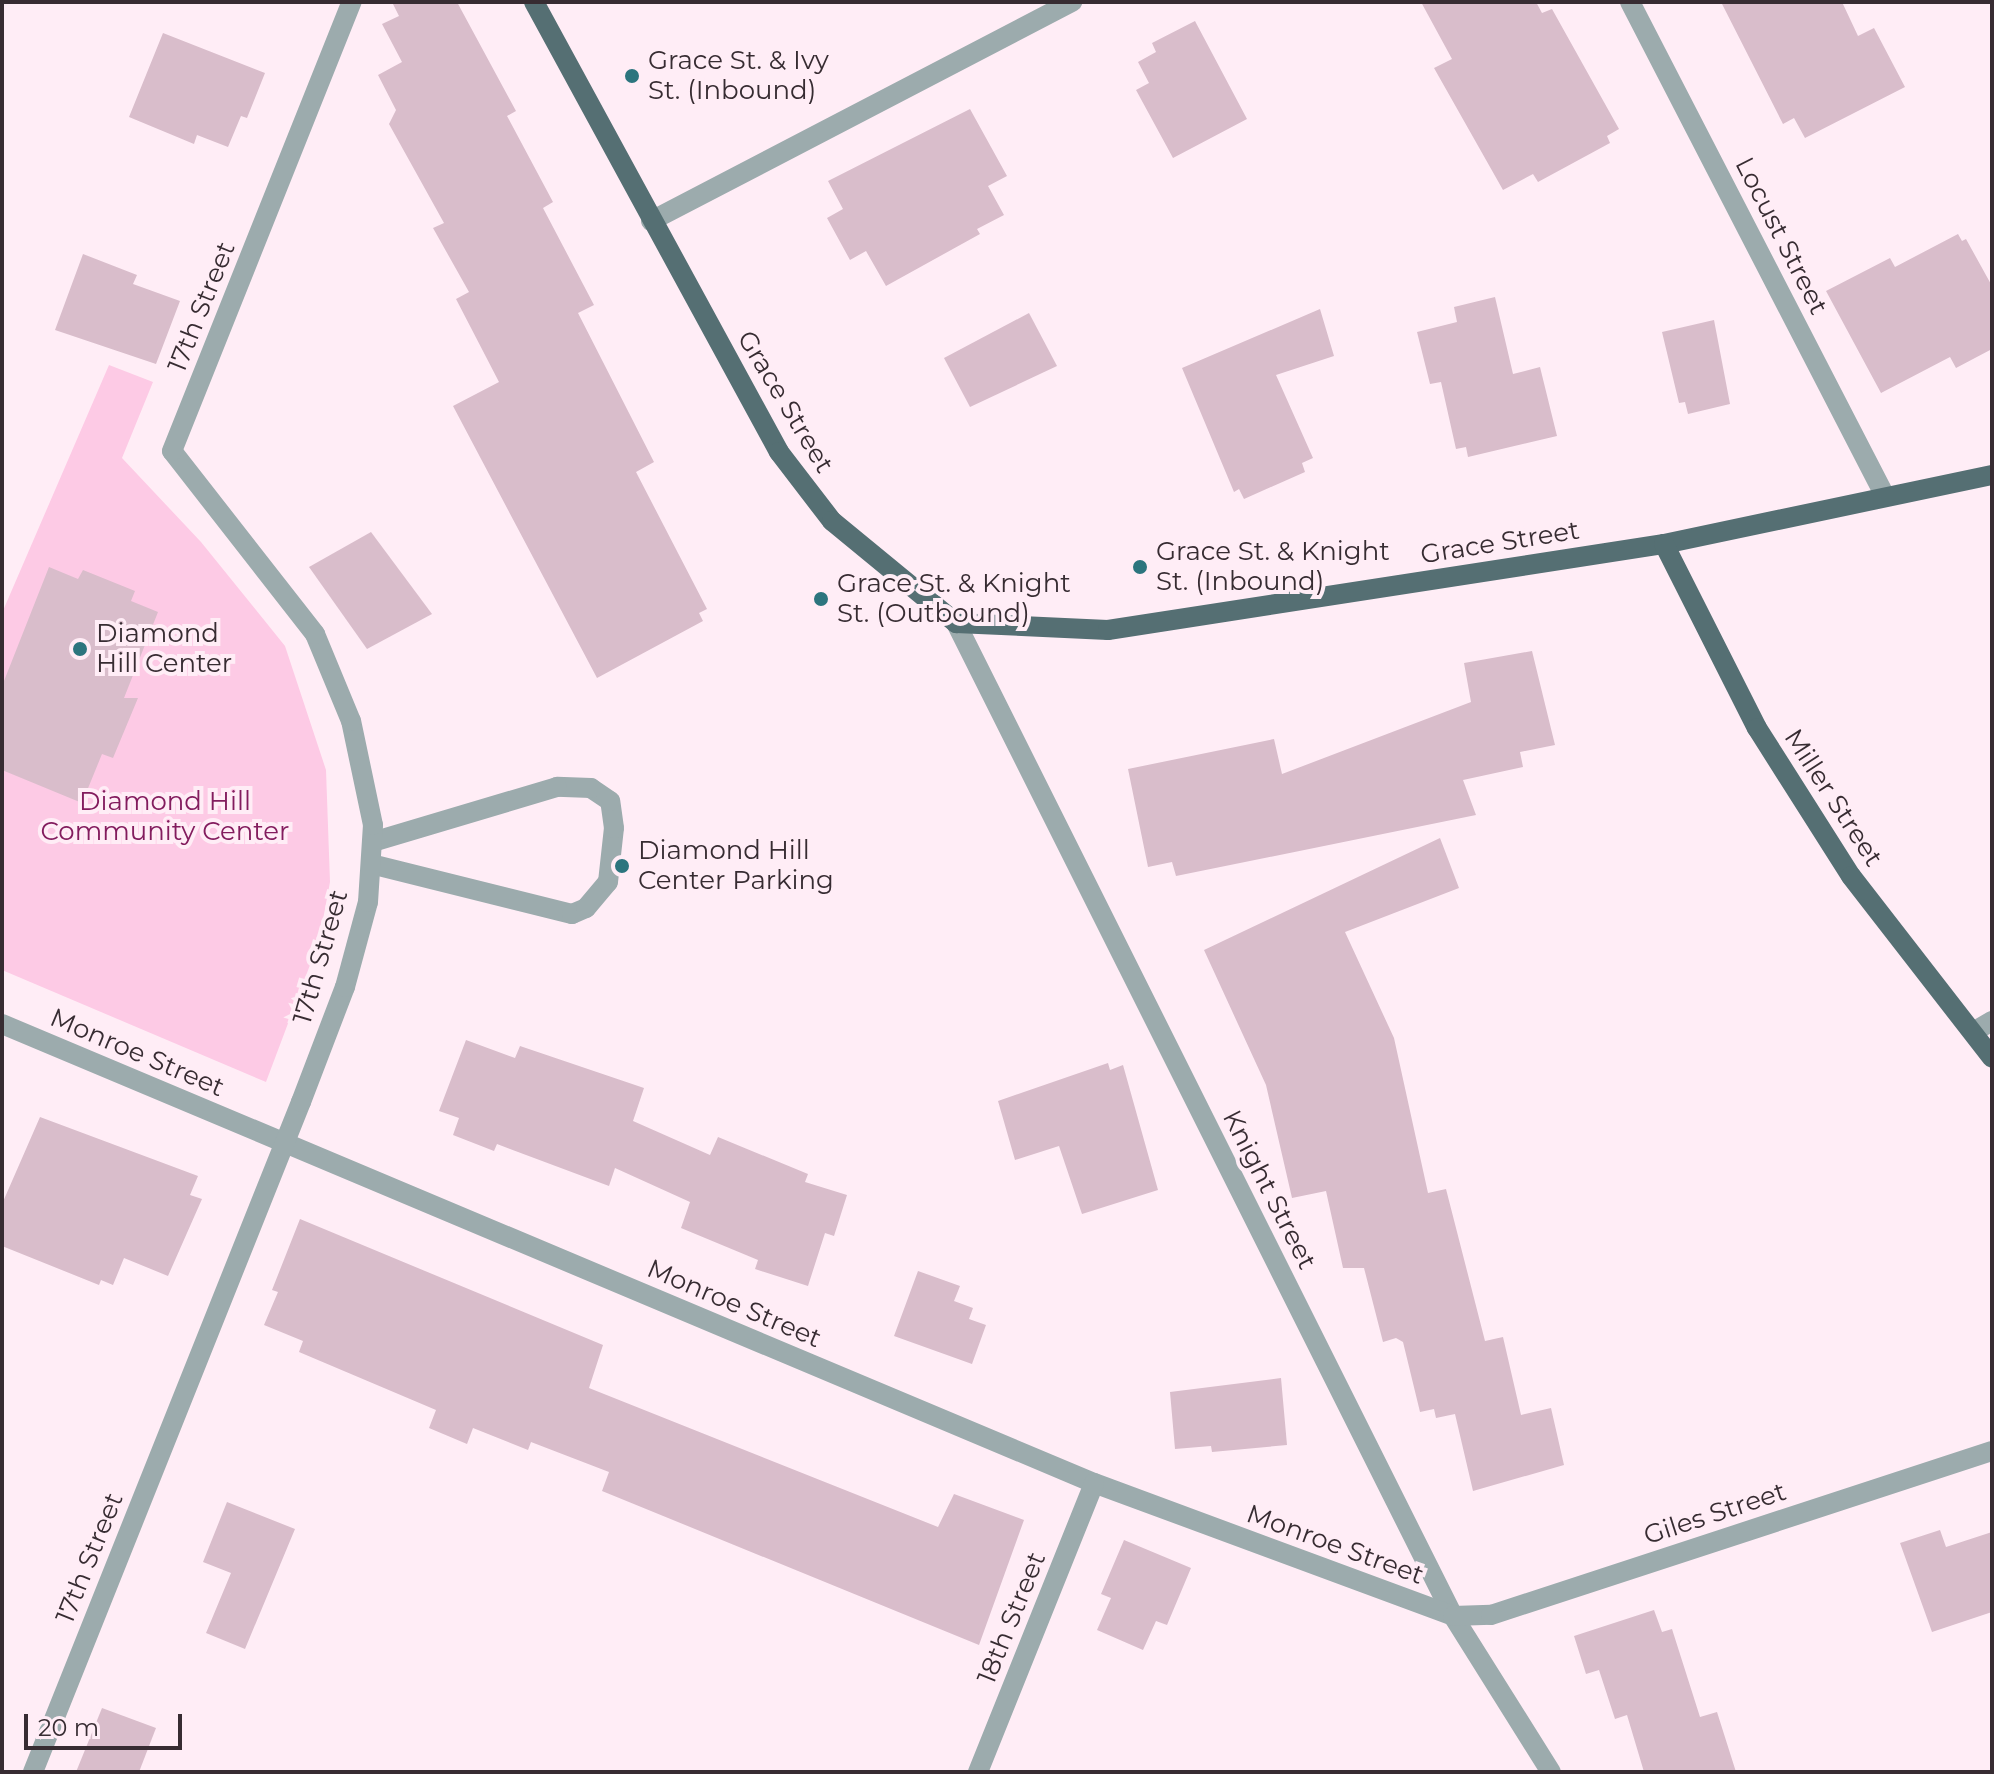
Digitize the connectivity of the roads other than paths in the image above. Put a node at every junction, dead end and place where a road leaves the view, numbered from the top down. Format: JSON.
{"nodes":[{"id":1,"x":352,"y":2,"type":"edge"},
{"id":2,"x":534,"y":2,"type":"edge"},
{"id":3,"x":1072,"y":2,"type":"edge"},
{"id":4,"x":1630,"y":2,"type":"edge"},
{"id":5,"x":651,"y":221,"type":"junction"},
{"id":6,"x":1992,"y":475,"type":"edge"},
{"id":7,"x":1885,"y":496,"type":"junction"},
{"id":8,"x":1664,"y":544,"type":"junction"},
{"id":9,"x":956,"y":623,"type":"junction"},
{"id":10,"x":372,"y":842,"type":"junction"},
{"id":11,"x":371,"y":864,"type":"junction"},
{"id":12,"x":1992,"y":1021,"type":"edge"},
{"id":13,"x":2,"y":1024,"type":"edge"},
{"id":14,"x":1973,"y":1032,"type":"junction"},
{"id":15,"x":1992,"y":1058,"type":"edge"},
{"id":16,"x":285,"y":1143,"type":"junction"},
{"id":17,"x":1992,"y":1451,"type":"edge"},
{"id":18,"x":1094,"y":1483,"type":"junction"},
{"id":19,"x":1453,"y":1616,"type":"junction"},
{"id":20,"x":33,"y":1772,"type":"edge"},
{"id":21,"x":978,"y":1772,"type":"edge"},
{"id":22,"x":1551,"y":1772,"type":"edge"}],
"edges":[{"from":1,"to":10,"type":"street","name":"17th Street"},
{"from":2,"to":5,"type":"main road","name":"Grace Street"},
{"from":3,"to":5,"type":"street"},
{"from":4,"to":7,"type":"street","name":"Locust Street"},
{"from":5,"to":9,"type":"main road","name":"Grace Street"},
{"from":6,"to":7,"type":"main road","name":"Grace Street"},
{"from":7,"to":8,"type":"main road","name":"Grace Street"},
{"from":8,"to":9,"type":"main road","name":"Grace Street"},
{"from":8,"to":14,"type":"main road","name":"Miller Street"},
{"from":9,"to":19,"type":"street","name":"Knight Street"},
{"from":10,"to":11,"type":"street","name":"17th Street"},
{"from":10,"to":11,"type":"street"},
{"from":11,"to":16,"type":"street","name":"17th Street"},
{"from":12,"to":14,"type":"street"},
{"from":13,"to":16,"type":"street","name":"Monroe Street"},
{"from":14,"to":15,"type":"main road","name":"Miller Street"},
{"from":16,"to":18,"type":"street","name":"Monroe Street"},
{"from":16,"to":20,"type":"street","name":"17th Street"},
{"from":17,"to":19,"type":"street","name":"Giles Street"},
{"from":18,"to":19,"type":"street","name":"Monroe Street"},
{"from":18,"to":21,"type":"street","name":"18th Street"},
{"from":19,"to":22,"type":"street","name":"Knight Street"}]}
